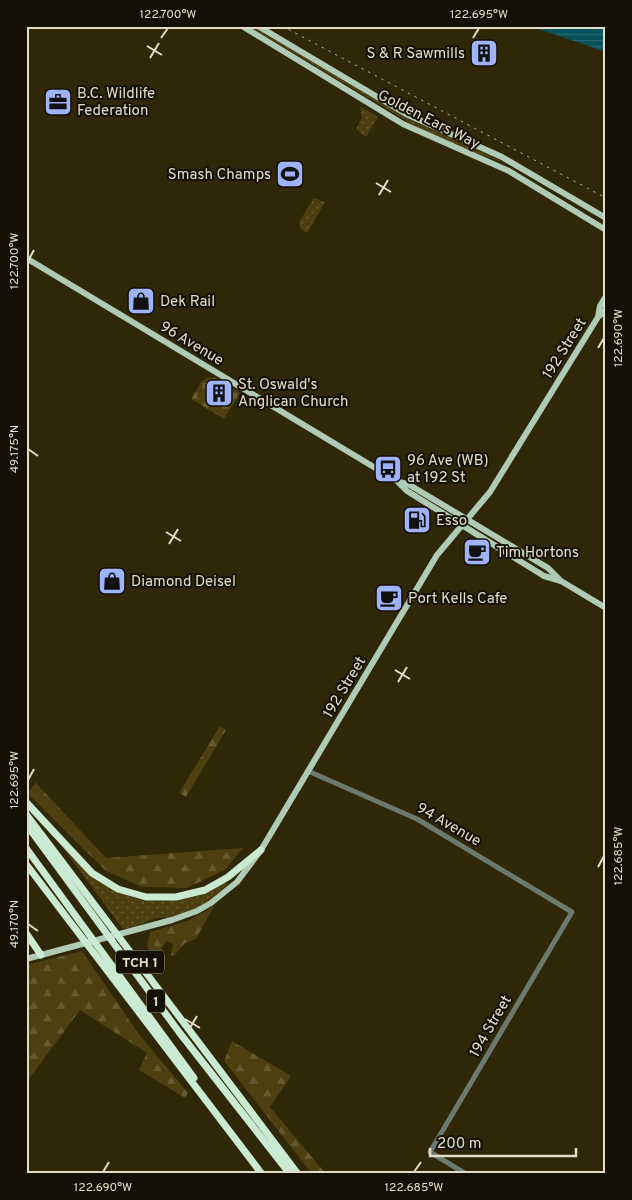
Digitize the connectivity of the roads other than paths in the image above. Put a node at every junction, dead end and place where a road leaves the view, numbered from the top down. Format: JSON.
{"nodes":[{"id":1,"x":242,"y":26,"type":"edge"},
{"id":2,"x":258,"y":26,"type":"edge"},
{"id":3,"x":606,"y":218,"type":"edge"},
{"id":4,"x":606,"y":230,"type":"edge"},
{"id":5,"x":26,"y":258,"type":"edge"},
{"id":6,"x":606,"y":296,"type":"edge"},
{"id":7,"x":606,"y":310,"type":"edge"},
{"id":8,"x":598,"y":317,"type":"junction"},
{"id":9,"x":397,"y":481,"type":"junction"},
{"id":10,"x":466,"y":519,"type":"junction"},
{"id":11,"x":461,"y":525,"type":"junction"},
{"id":12,"x":561,"y":581,"type":"junction"},
{"id":13,"x":606,"y":608,"type":"edge"},
{"id":14,"x":308,"y":771,"type":"junction"},
{"id":15,"x":26,"y":802,"type":"edge"},
{"id":16,"x":26,"y":814,"type":"edge"},
{"id":17,"x":26,"y":824,"type":"edge"},
{"id":18,"x":26,"y":848,"type":"edge"},
{"id":19,"x":260,"y":850,"type":"junction"},
{"id":20,"x":26,"y":864,"type":"edge"},
{"id":21,"x":572,"y":912,"type":"joint"},
{"id":22,"x":26,"y":933,"type":"edge"},
{"id":23,"x":41,"y":955,"type":"junction"},
{"id":24,"x":26,"y":959,"type":"edge"},
{"id":25,"x":232,"y":1134,"type":"junction"},
{"id":26,"x":262,"y":1174,"type":"edge"},
{"id":27,"x":290,"y":1174,"type":"edge"},
{"id":28,"x":298,"y":1174,"type":"edge"},
{"id":29,"x":466,"y":1174,"type":"edge"}],
"edges":[{"from":1,"to":4,"type":"main road","name":"Golden Ears Way"},
{"from":2,"to":3,"type":"main road","name":"Golden Ears Way"},
{"from":5,"to":9,"type":"main road","name":"96 Avenue"},
{"from":6,"to":8,"type":"main road","name":"192 Street"},
{"from":7,"to":8,"type":"main road","name":"192 Street"},
{"from":8,"to":10,"type":"main road","name":"192 Street"},
{"from":9,"to":10,"type":"main road","name":"96 Avenue"},
{"from":9,"to":11,"type":"main road","name":"96 Avenue"},
{"from":10,"to":11,"type":"main road","name":"192 Street"},
{"from":10,"to":12,"type":"main road","name":"96 Avenue"},
{"from":11,"to":12,"type":"main road","name":"96 Avenue"},
{"from":11,"to":14,"type":"main road","name":"192 Street"},
{"from":12,"to":13,"type":"main road","name":"96 Avenue"},
{"from":14,"to":19,"type":"main road","name":"192 Street"},
{"from":14,"to":21,"type":"street","name":"94 Avenue"},
{"from":15,"to":19,"type":"highway"},
{"from":16,"to":28,"type":"highway","number":"TCH 1"},
{"from":17,"to":27,"type":"highway","number":"1"},
{"from":18,"to":25,"type":"highway","number":"1"},
{"from":19,"to":23,"type":"main road","name":"192 Street"},
{"from":20,"to":25,"type":"highway","number":"TCH 1"},
{"from":21,"to":29,"type":"street","name":"194 Street"},
{"from":22,"to":23,"type":"highway"},
{"from":23,"to":24,"type":"main road","name":"192 Street"},
{"from":25,"to":26,"type":"highway","number":"TCH 1"}]}
